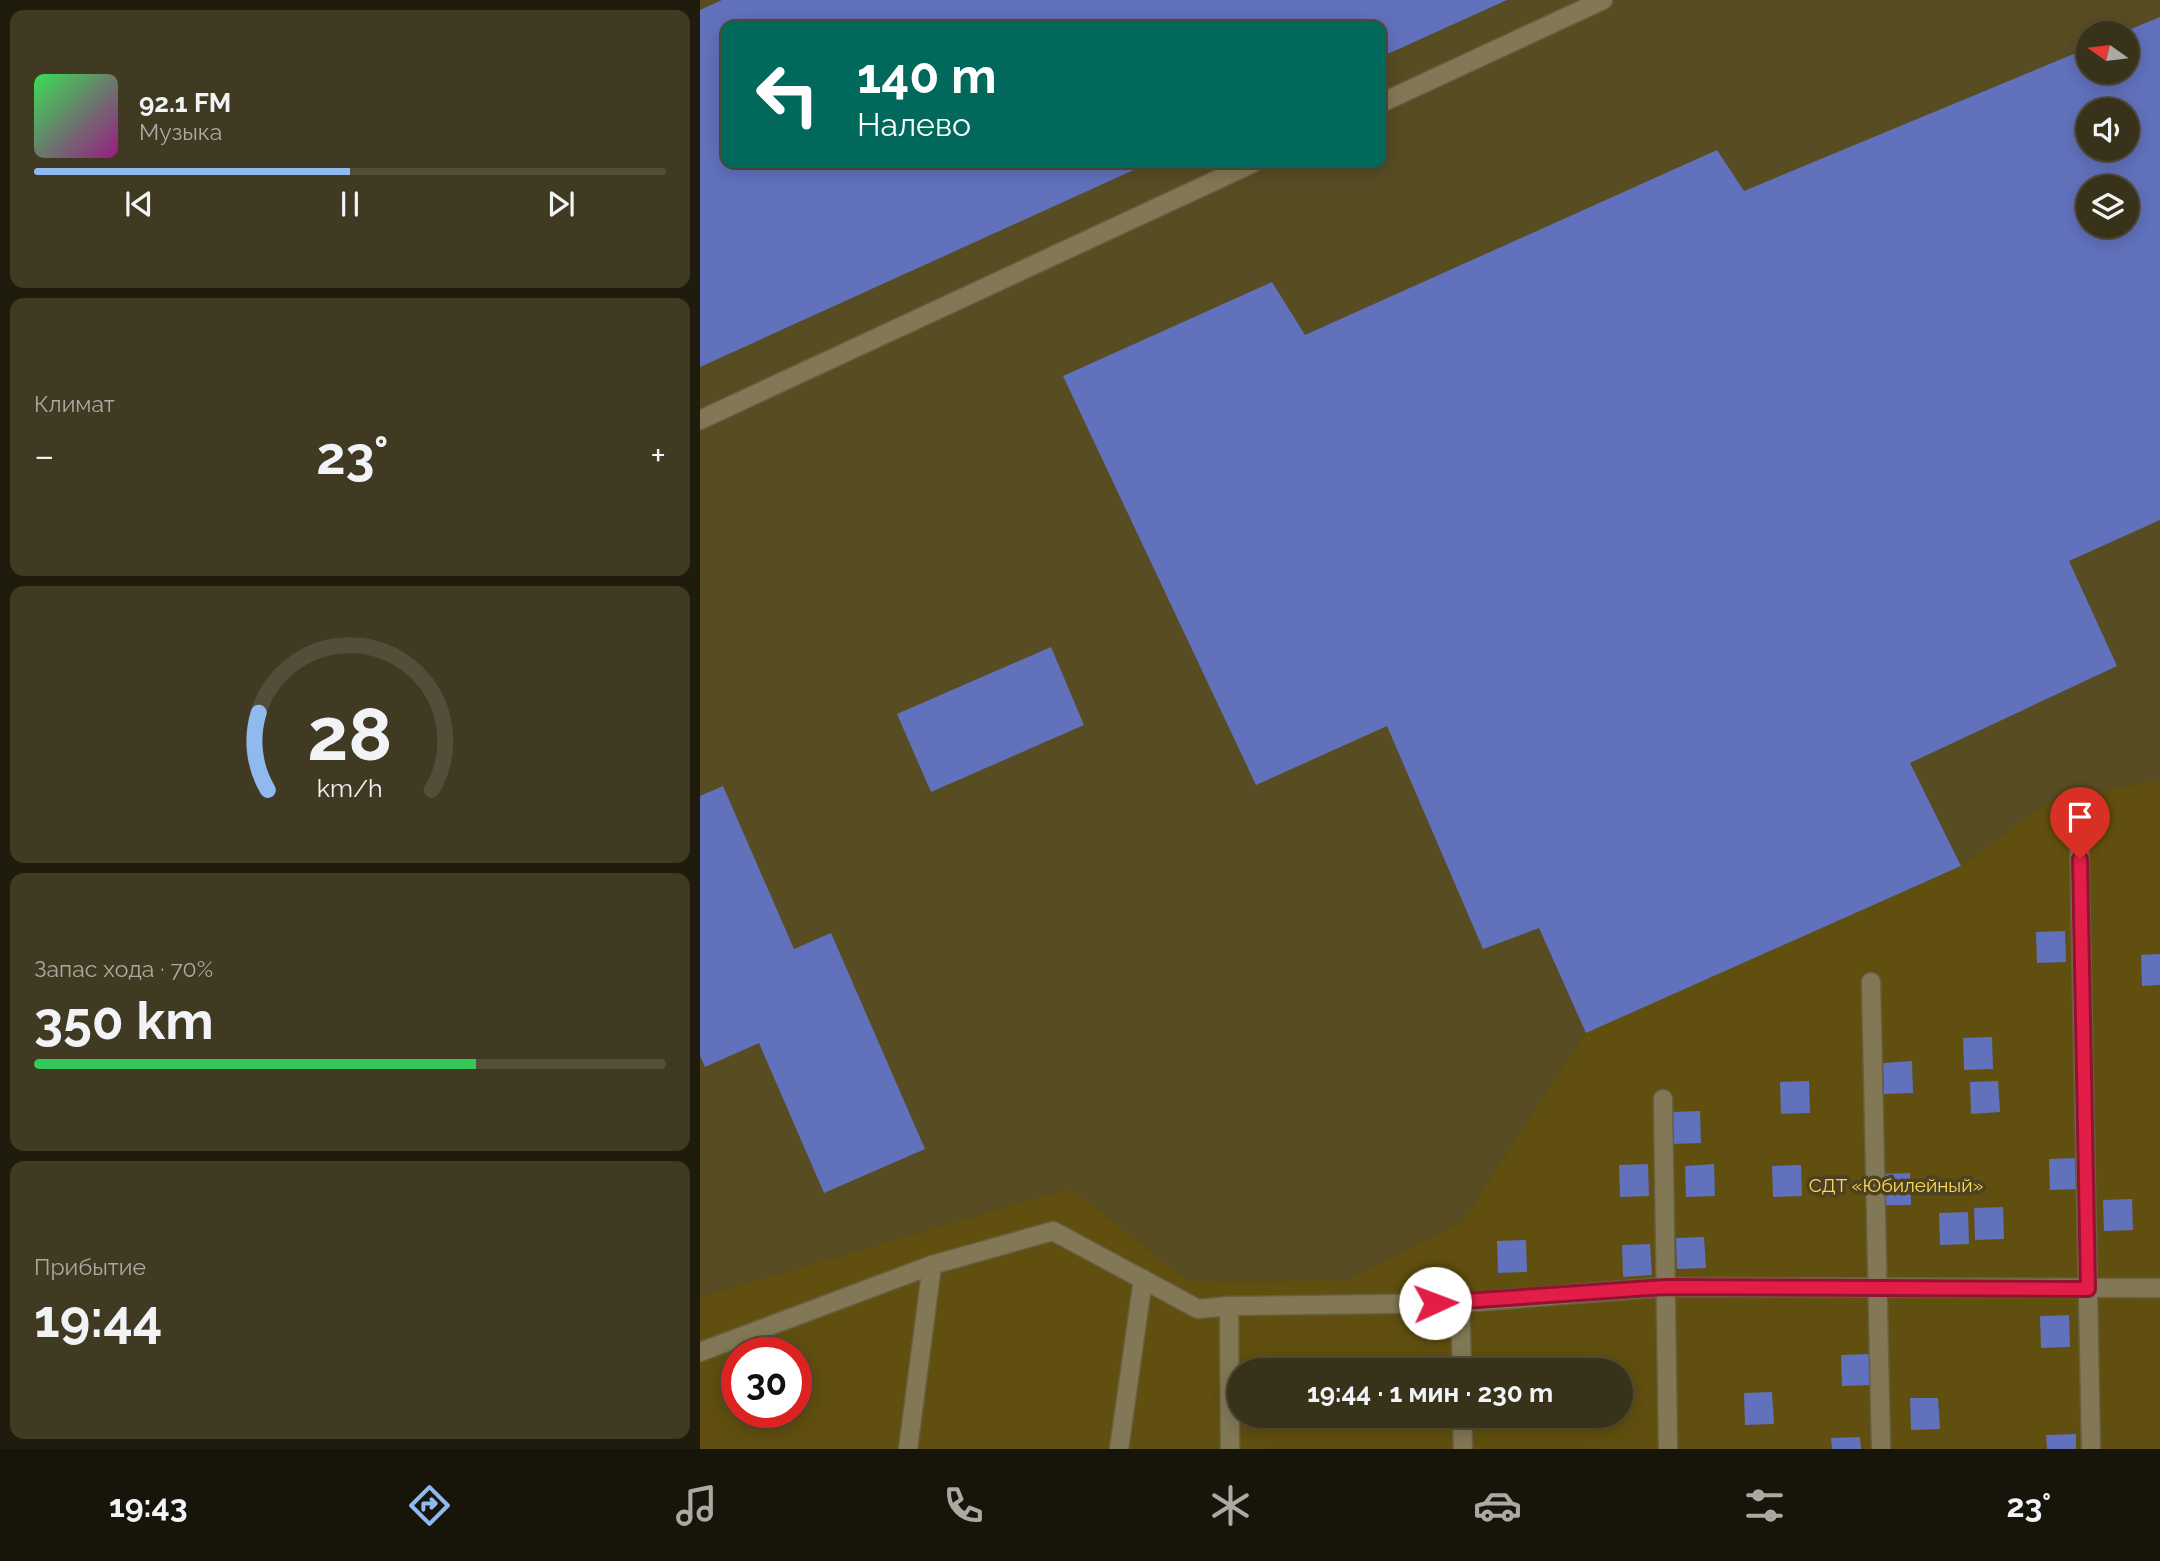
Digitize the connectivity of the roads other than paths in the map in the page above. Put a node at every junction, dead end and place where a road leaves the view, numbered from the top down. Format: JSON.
{"nodes":[{"id":1,"x":1603,"y":0,"type":"edge"},
{"id":2,"x":1386,"y":101,"type":"edge"},
{"id":3,"x":1242,"y":168,"type":"edge"},
{"id":4,"x":700,"y":420,"type":"edge"},
{"id":5,"x":2079,"y":832,"type":"dead end"},
{"id":6,"x":1871,"y":982,"type":"dead end"},
{"id":7,"x":1663,"y":1099,"type":"dead end"},
{"id":8,"x":932,"y":1265,"type":"junction"},
{"id":9,"x":1143,"y":1279,"type":"junction"},
{"id":10,"x":1665,"y":1287,"type":"junction"},
{"id":11,"x":2160,"y":1288,"type":"edge"},
{"id":12,"x":1878,"y":1289,"type":"junction"},
{"id":13,"x":2088,"y":1289,"type":"junction"},
{"id":14,"x":1460,"y":1303,"type":"junction"},
{"id":15,"x":1230,"y":1306,"type":"junction"},
{"id":16,"x":700,"y":1353,"type":"edge"},
{"id":17,"x":1462,"y":1358,"type":"edge"},
{"id":18,"x":1462,"y":1428,"type":"edge"},
{"id":19,"x":908,"y":1449,"type":"edge"},
{"id":20,"x":1119,"y":1449,"type":"edge"},
{"id":21,"x":1230,"y":1449,"type":"edge"},
{"id":22,"x":1463,"y":1449,"type":"edge"},
{"id":23,"x":1668,"y":1449,"type":"edge"},
{"id":24,"x":1881,"y":1449,"type":"edge"},
{"id":25,"x":2091,"y":1449,"type":"edge"}],
"edges":[{"from":1,"to":2,"type":"street"},
{"from":3,"to":4,"type":"street"},
{"from":5,"to":13,"type":"street"},
{"from":6,"to":12,"type":"street"},
{"from":7,"to":10,"type":"street"},
{"from":8,"to":9,"type":"street"},
{"from":8,"to":16,"type":"street"},
{"from":8,"to":19,"type":"street"},
{"from":9,"to":15,"type":"street"},
{"from":9,"to":20,"type":"street"},
{"from":10,"to":12,"type":"street"},
{"from":10,"to":14,"type":"street"},
{"from":10,"to":23,"type":"street"},
{"from":11,"to":13,"type":"street"},
{"from":12,"to":13,"type":"street"},
{"from":12,"to":24,"type":"street"},
{"from":13,"to":25,"type":"street"},
{"from":14,"to":15,"type":"street"},
{"from":14,"to":17,"type":"street"},
{"from":15,"to":21,"type":"street"},
{"from":18,"to":22,"type":"street"}]}
